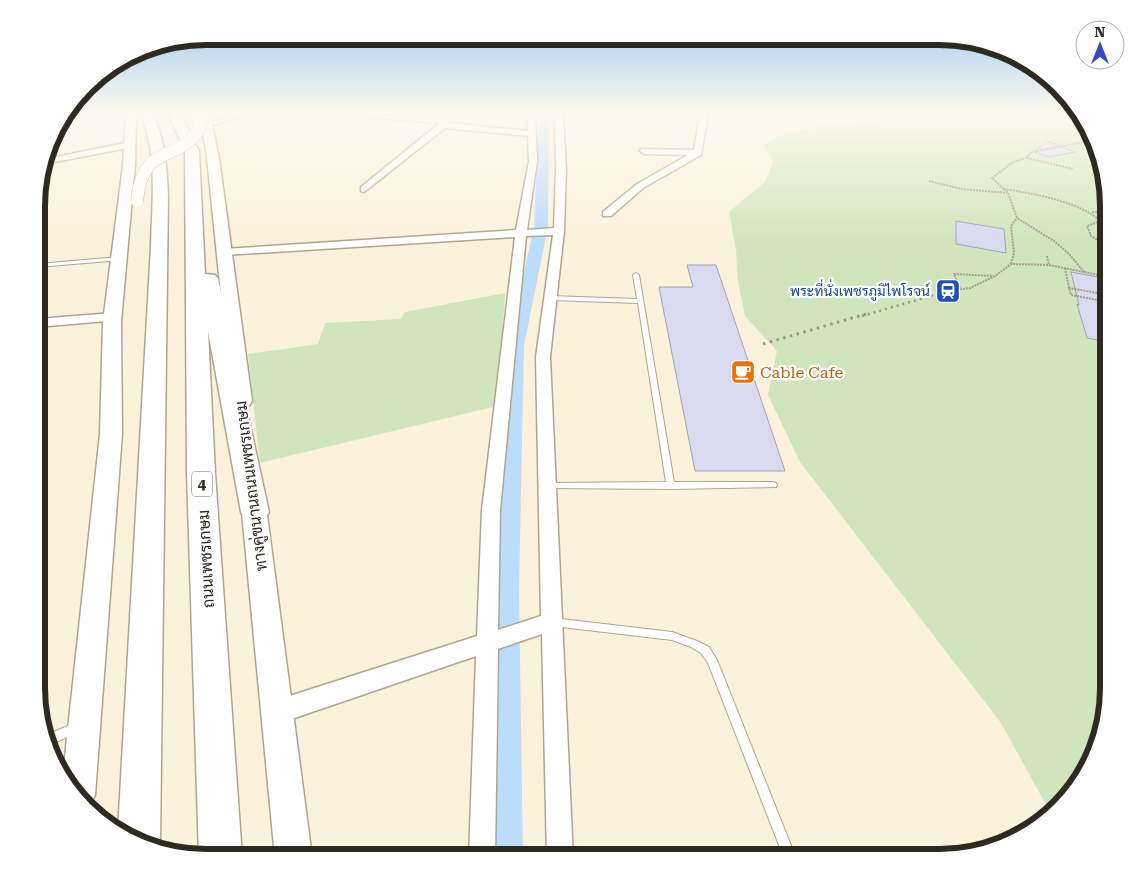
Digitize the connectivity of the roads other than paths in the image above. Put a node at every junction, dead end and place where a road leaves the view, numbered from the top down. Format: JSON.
{"nodes":[{"id":1,"x":76,"y":156,"type":"edge"},
{"id":2,"x":129,"y":156,"type":"edge"},
{"id":3,"x":158,"y":156,"type":"edge"},
{"id":4,"x":165,"y":156,"type":"edge"},
{"id":5,"x":192,"y":156,"type":"edge"},
{"id":6,"x":209,"y":156,"type":"edge"},
{"id":7,"x":403,"y":156,"type":"edge"},
{"id":8,"x":532,"y":156,"type":"edge"},
{"id":9,"x":561,"y":156,"type":"edge"},
{"id":10,"x":693,"y":156,"type":"edge"},
{"id":11,"x":51,"y":161,"type":"edge"},
{"id":12,"x":364,"y":189,"type":"dead end"},
{"id":13,"x":193,"y":207,"type":"junction"},
{"id":14,"x":607,"y":214,"type":"dead end"},
{"id":15,"x":555,"y":231,"type":"junction"},
{"id":16,"x":525,"y":233,"type":"junction"},
{"id":17,"x":224,"y":252,"type":"junction"},
{"id":18,"x":119,"y":260,"type":"junction"},
{"id":19,"x":45,"y":265,"type":"edge"},
{"id":20,"x":636,"y":274,"type":"dead end"},
{"id":21,"x":550,"y":298,"type":"junction"},
{"id":22,"x":640,"y":301,"type":"junction"},
{"id":23,"x":113,"y":317,"type":"junction"},
{"id":24,"x":45,"y":322,"type":"edge"},
{"id":25,"x":111,"y":434,"type":"junction"},
{"id":26,"x":773,"y":485,"type":"dead end"},
{"id":27,"x":547,"y":486,"type":"junction"},
{"id":28,"x":672,"y":486,"type":"junction"},
{"id":29,"x":255,"y":512,"type":"junction"},
{"id":30,"x":551,"y":622,"type":"junction"},
{"id":31,"x":487,"y":643,"type":"junction"},
{"id":32,"x":277,"y":712,"type":"junction"},
{"id":33,"x":84,"y":724,"type":"junction"},
{"id":34,"x":53,"y":738,"type":"edge"},
{"id":35,"x":79,"y":787,"type":"edge"},
{"id":36,"x":139,"y":835,"type":"edge"},
{"id":37,"x":221,"y":849,"type":"edge"},
{"id":38,"x":293,"y":849,"type":"edge"},
{"id":39,"x":482,"y":849,"type":"edge"},
{"id":40,"x":560,"y":849,"type":"edge"},
{"id":41,"x":787,"y":849,"type":"edge"}],
"edges":[{"from":1,"to":11,"type":"street"},
{"from":2,"to":18,"type":"main road"},
{"from":3,"to":36,"type":"highway"},
{"from":4,"to":25,"type":"main road","bridge":true},
{"from":5,"to":13,"type":"highway","name":"ถนนเพชรเกษม","number":"4"},
{"from":6,"to":17,"type":"main road","name":"ทางคู่ขนานถนนเพชรเกษม"},
{"from":7,"to":12,"type":"street"},
{"from":8,"to":16,"type":"street"},
{"from":9,"to":15,"type":"street"},
{"from":10,"to":14,"type":"street"},
{"from":13,"to":29,"type":"highway"},
{"from":13,"to":37,"type":"highway","name":"ถนนเพชรเกษม","number":"4"},
{"from":15,"to":16,"type":"street"},
{"from":15,"to":21,"type":"street"},
{"from":16,"to":17,"type":"street"},
{"from":16,"to":31,"type":"street"},
{"from":17,"to":29,"type":"main road","name":"ทางคู่ขนานถนนเพชรเกษม"},
{"from":18,"to":19,"type":"lane"},
{"from":18,"to":23,"type":"main road"},
{"from":20,"to":22,"type":"lane"},
{"from":21,"to":22,"type":"lane"},
{"from":21,"to":27,"type":"street"},
{"from":22,"to":28,"type":"lane"},
{"from":23,"to":24,"type":"street"},
{"from":23,"to":25,"type":"main road"},
{"from":25,"to":33,"type":"main road"},
{"from":26,"to":28,"type":"lane"},
{"from":27,"to":28,"type":"lane"},
{"from":27,"to":30,"type":"street"},
{"from":29,"to":32,"type":"main road","name":"ทางคู่ขนานถนนเพชรเกษม"},
{"from":30,"to":31,"type":"street"},
{"from":30,"to":40,"type":"street"},
{"from":30,"to":41,"type":"lane"},
{"from":31,"to":32,"type":"street"},
{"from":31,"to":39,"type":"street"},
{"from":32,"to":38,"type":"main road","name":"ทางคู่ขนานถนนเพชรเกษม"},
{"from":33,"to":34,"type":"lane"},
{"from":33,"to":35,"type":"main road"}]}
